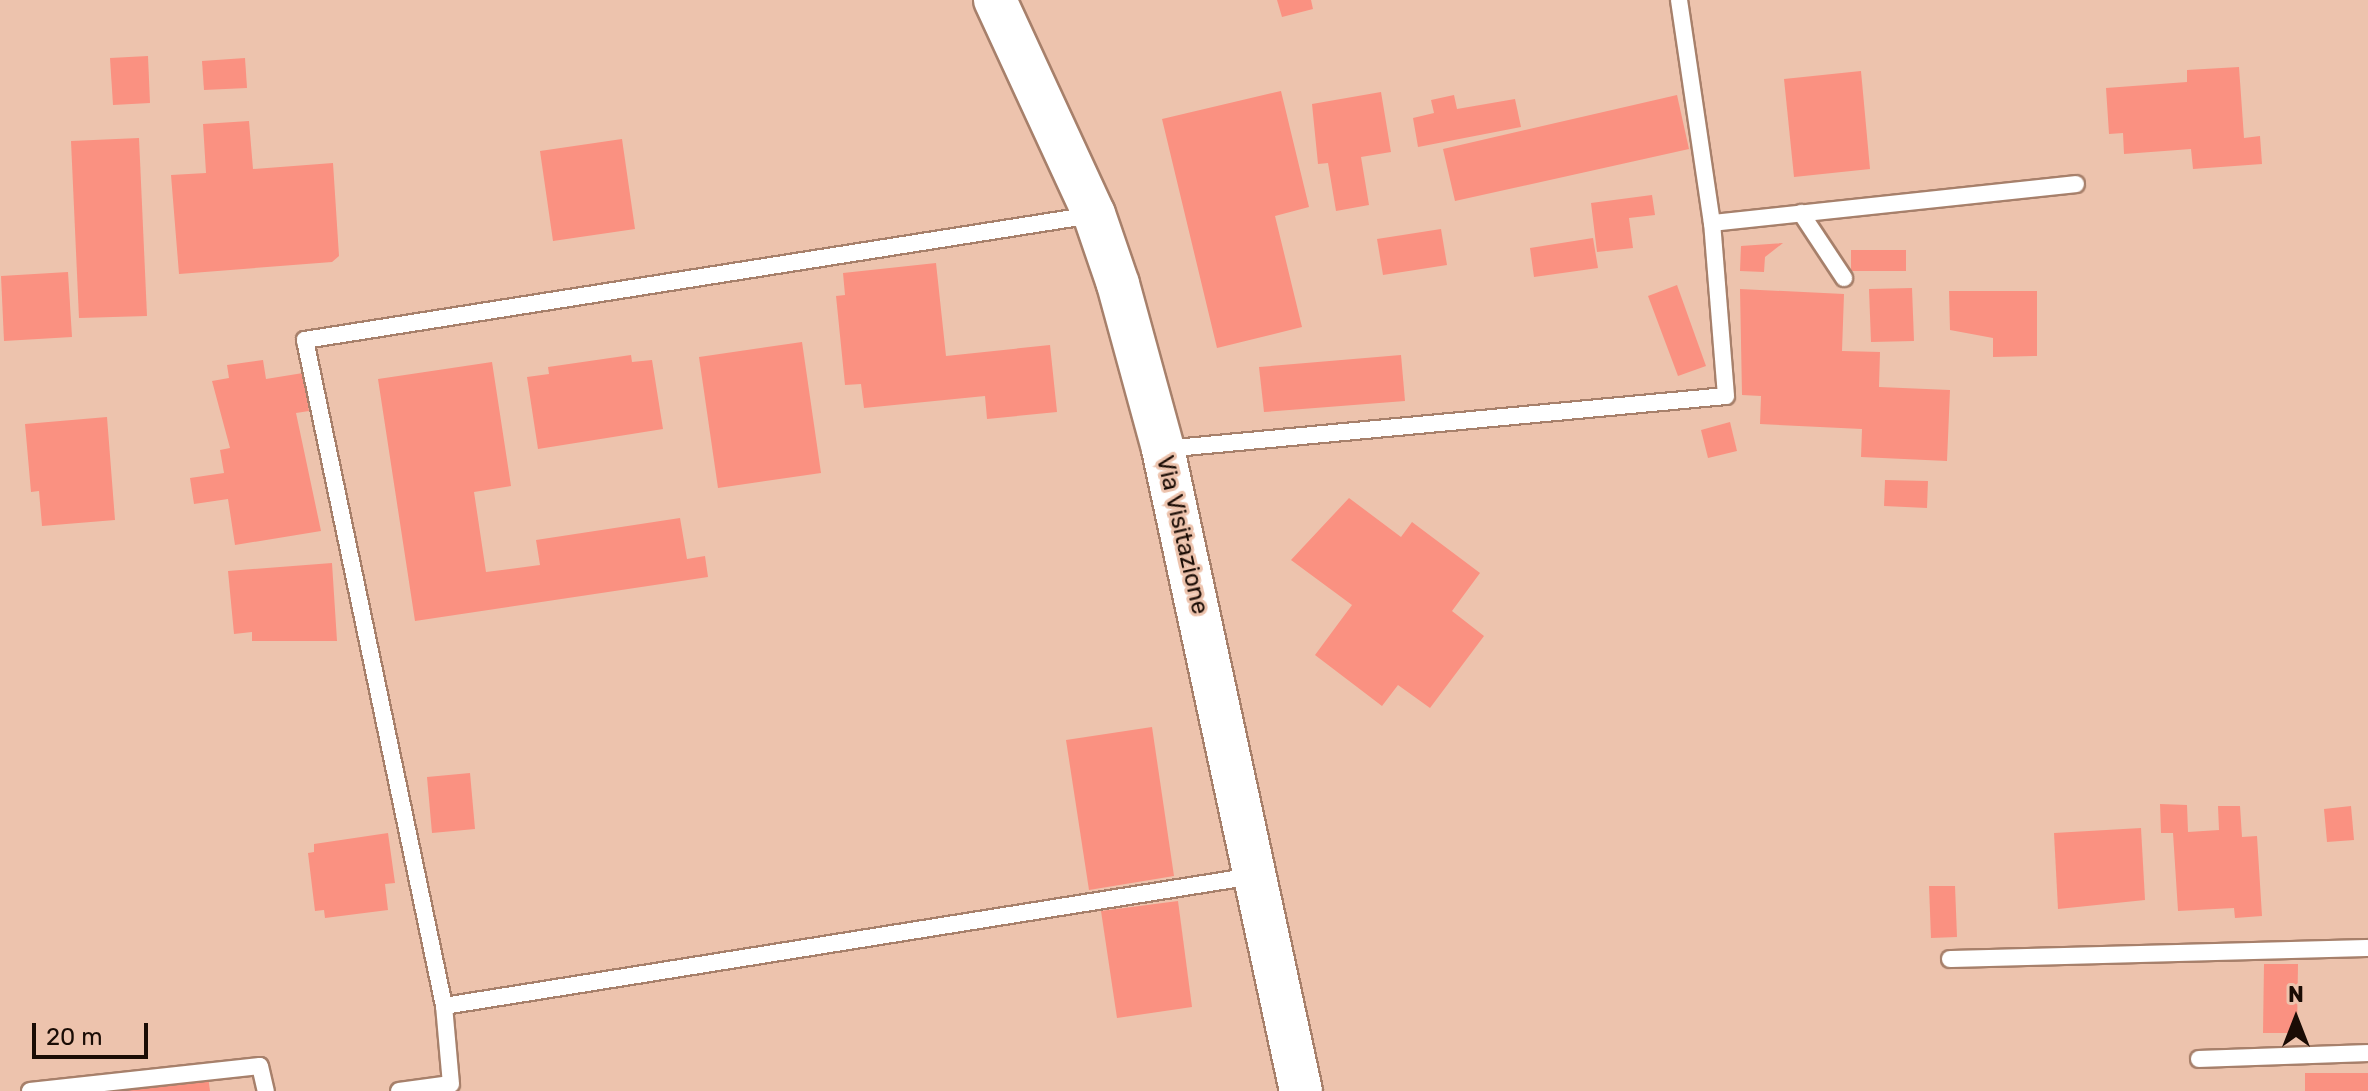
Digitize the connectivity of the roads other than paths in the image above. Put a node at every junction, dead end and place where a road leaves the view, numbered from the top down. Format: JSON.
{"nodes":[{"id":1,"x":995,"y":0,"type":"edge"},
{"id":2,"x":1679,"y":0,"type":"edge"},
{"id":3,"x":2076,"y":184,"type":"dead end"},
{"id":4,"x":1801,"y":213,"type":"junction"},
{"id":5,"x":1094,"y":214,"type":"junction"},
{"id":6,"x":1712,"y":223,"type":"junction"},
{"id":7,"x":1844,"y":278,"type":"dead end"},
{"id":8,"x":1163,"y":449,"type":"junction"},
{"id":9,"x":1257,"y":875,"type":"junction"},
{"id":10,"x":2368,"y":948,"type":"edge"},
{"id":11,"x":1950,"y":959,"type":"dead end"},
{"id":12,"x":444,"y":1006,"type":"junction"},
{"id":13,"x":2368,"y":1053,"type":"edge"},
{"id":14,"x":2199,"y":1059,"type":"dead end"},
{"id":15,"x":30,"y":1091,"type":"edge"},
{"id":16,"x":266,"y":1091,"type":"edge"},
{"id":17,"x":399,"y":1091,"type":"edge"},
{"id":18,"x":1301,"y":1091,"type":"edge"}],
"edges":[{"from":1,"to":5,"type":"street","name":"Via Visitazione"},
{"from":2,"to":6,"type":"lane"},
{"from":3,"to":4,"type":"lane"},
{"from":4,"to":6,"type":"lane"},
{"from":4,"to":7,"type":"lane"},
{"from":5,"to":8,"type":"street","name":"Via Visitazione"},
{"from":5,"to":12,"type":"lane"},
{"from":6,"to":8,"type":"lane"},
{"from":8,"to":9,"type":"street","name":"Via Visitazione"},
{"from":9,"to":12,"type":"lane"},
{"from":9,"to":18,"type":"street","name":"Via Visitazione"},
{"from":10,"to":11,"type":"lane"},
{"from":12,"to":17,"type":"lane"},
{"from":13,"to":14,"type":"lane"},
{"from":15,"to":16,"type":"lane"}]}
